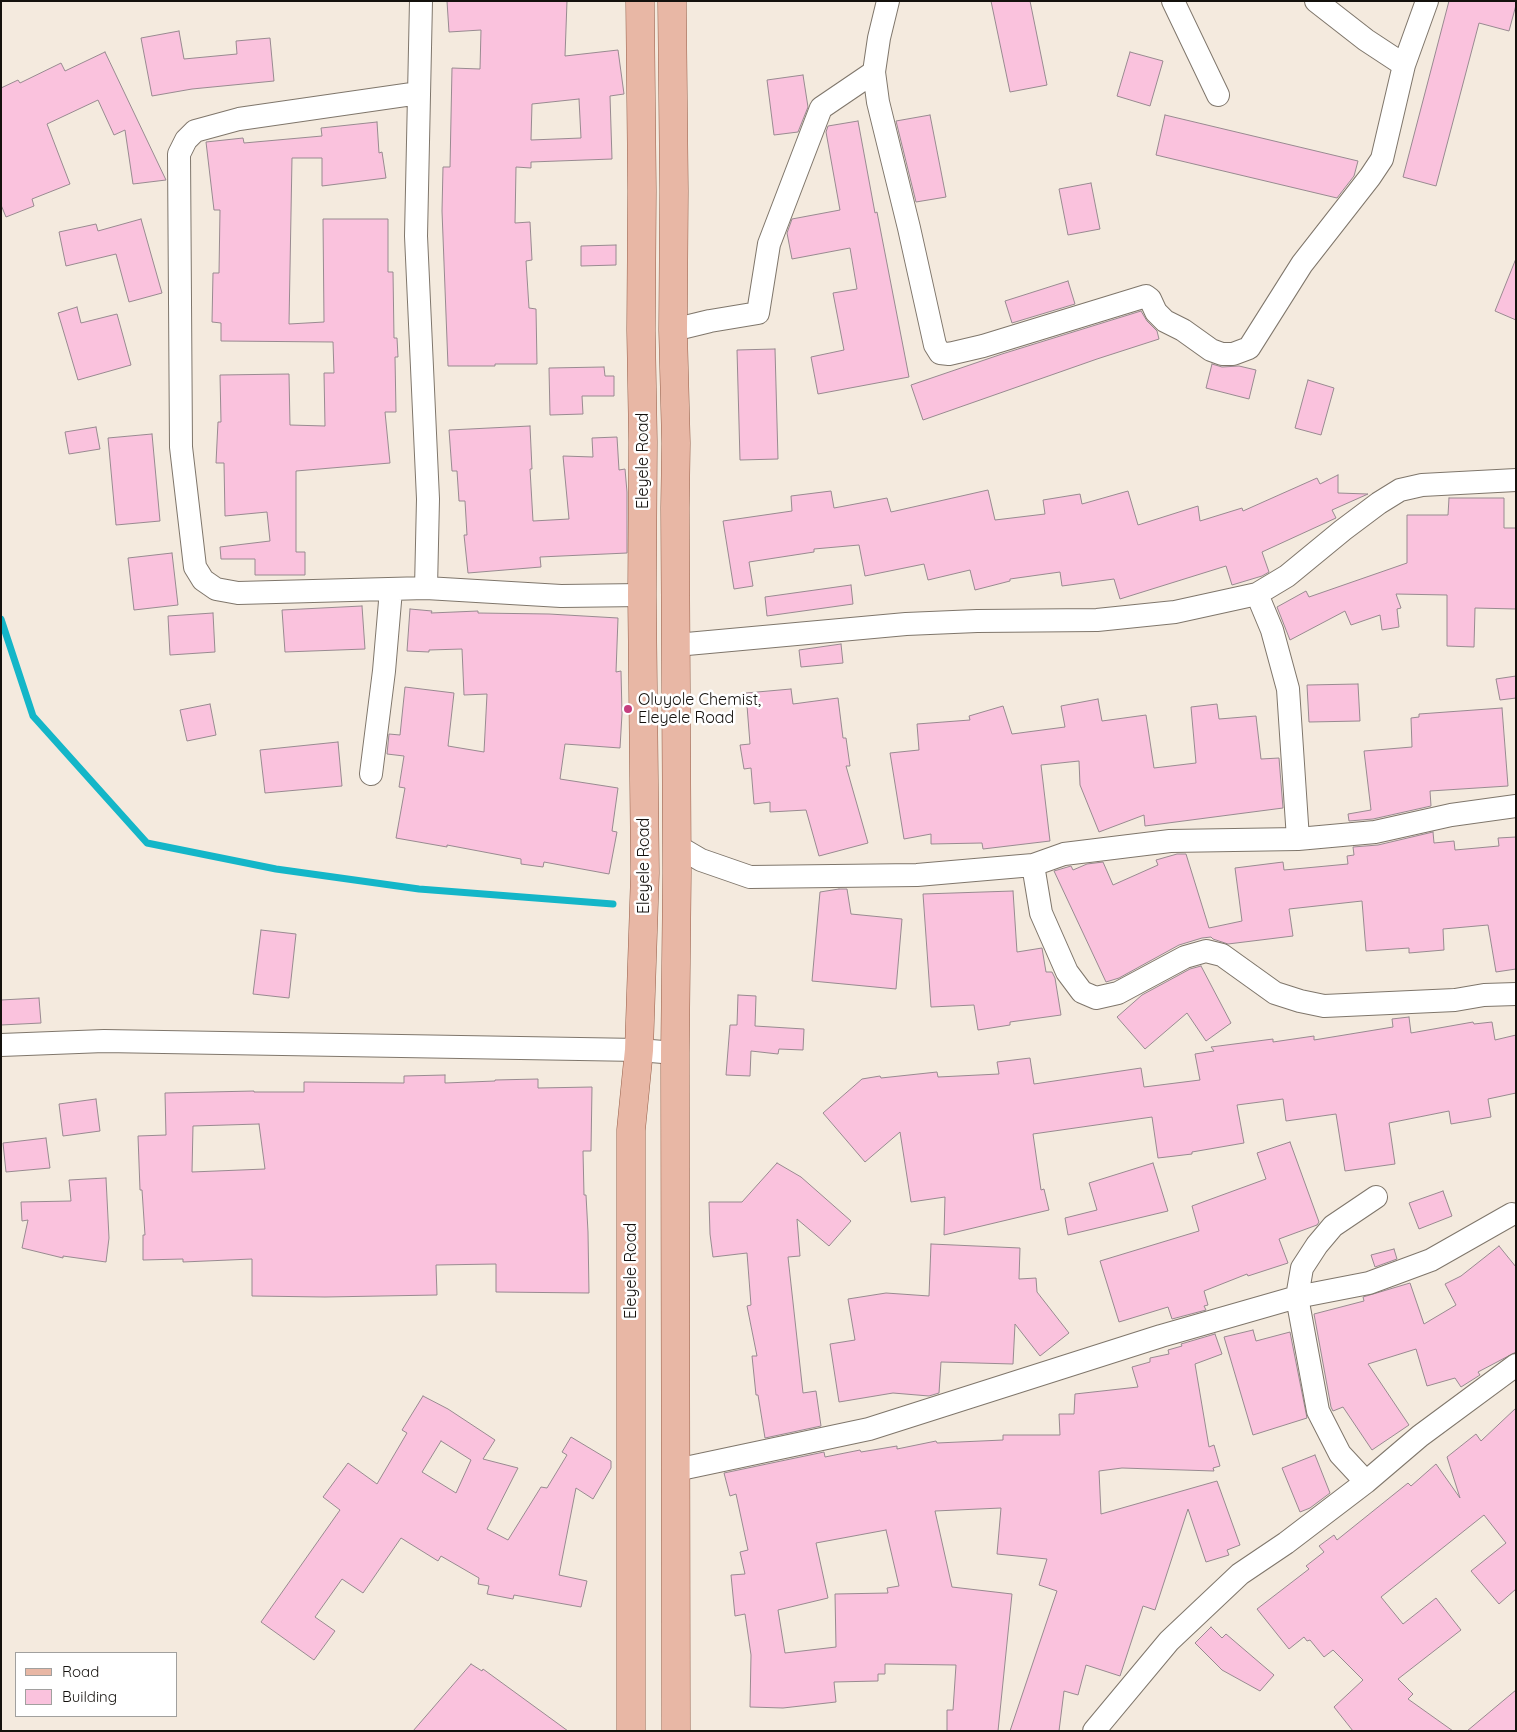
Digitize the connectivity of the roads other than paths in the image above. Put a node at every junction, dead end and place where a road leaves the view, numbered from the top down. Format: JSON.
{"nodes":[{"id":1,"x":421,"y":1,"type":"edge"},
{"id":2,"x":640,"y":1,"type":"edge"},
{"id":3,"x":672,"y":1,"type":"edge"},
{"id":4,"x":888,"y":1,"type":"edge"},
{"id":5,"x":1173,"y":1,"type":"edge"},
{"id":6,"x":1316,"y":1,"type":"edge"},
{"id":7,"x":1427,"y":1,"type":"edge"},
{"id":8,"x":1404,"y":65,"type":"junction"},
{"id":9,"x":874,"y":72,"type":"junction"},
{"id":10,"x":419,"y":94,"type":"junction"},
{"id":11,"x":1218,"y":95,"type":"dead end"},
{"id":12,"x":673,"y":330,"type":"junction"},
{"id":13,"x":1516,"y":480,"type":"edge"},
{"id":14,"x":426,"y":588,"type":"junction"},
{"id":15,"x":391,"y":590,"type":"junction"},
{"id":16,"x":1257,"y":594,"type":"junction"},
{"id":17,"x":642,"y":595,"type":"junction"},
{"id":18,"x":676,"y":645,"type":"junction"},
{"id":19,"x":371,"y":774,"type":"dead end"},
{"id":20,"x":1516,"y":806,"type":"edge"},
{"id":21,"x":1298,"y":839,"type":"junction"},
{"id":22,"x":677,"y":860,"type":"junction"},
{"id":23,"x":1033,"y":865,"type":"junction"},
{"id":24,"x":1516,"y":994,"type":"edge"},
{"id":25,"x":1,"y":1045,"type":"edge"},
{"id":26,"x":639,"y":1050,"type":"junction"},
{"id":27,"x":675,"y":1053,"type":"junction"},
{"id":28,"x":1376,"y":1197,"type":"dead end"},
{"id":29,"x":1512,"y":1214,"type":"dead end"},
{"id":30,"x":1298,"y":1296,"type":"junction"},
{"id":31,"x":1516,"y":1365,"type":"edge"},
{"id":32,"x":676,"y":1470,"type":"junction"},
{"id":33,"x":1366,"y":1482,"type":"junction"},
{"id":34,"x":631,"y":1731,"type":"edge"},
{"id":35,"x":676,"y":1731,"type":"edge"},
{"id":36,"x":1094,"y":1731,"type":"edge"}],
"edges":[{"from":1,"to":10,"type":"street"},
{"from":2,"to":17,"type":"main road","name":"Eleyele Road"},
{"from":3,"to":12,"type":"main road","name":"Eleyele Road"},
{"from":4,"to":9,"type":"street"},
{"from":5,"to":11,"type":"street"},
{"from":6,"to":8,"type":"street"},
{"from":7,"to":8,"type":"street"},
{"from":8,"to":9,"type":"street"},
{"from":9,"to":12,"type":"street"},
{"from":10,"to":14,"type":"street"},
{"from":10,"to":15,"type":"street"},
{"from":12,"to":18,"type":"main road","name":"Eleyele Road"},
{"from":13,"to":16,"type":"street"},
{"from":14,"to":15,"type":"street"},
{"from":14,"to":17,"type":"street"},
{"from":15,"to":19,"type":"street"},
{"from":16,"to":18,"type":"street"},
{"from":16,"to":21,"type":"street"},
{"from":17,"to":26,"type":"main road","name":"Eleyele Road"},
{"from":18,"to":22,"type":"main road","name":"Eleyele Road"},
{"from":20,"to":21,"type":"street"},
{"from":21,"to":23,"type":"street"},
{"from":22,"to":23,"type":"street"},
{"from":22,"to":27,"type":"main road","name":"Eleyele Road"},
{"from":23,"to":24,"type":"street"},
{"from":25,"to":26,"type":"street"},
{"from":26,"to":27,"type":"street"},
{"from":26,"to":34,"type":"main road","name":"Eleyele Road"},
{"from":27,"to":32,"type":"main road","name":"Eleyele Road"},
{"from":28,"to":30,"type":"street"},
{"from":29,"to":30,"type":"street"},
{"from":30,"to":32,"type":"street"},
{"from":30,"to":33,"type":"street"},
{"from":31,"to":33,"type":"street"},
{"from":32,"to":35,"type":"main road","name":"Eleyele Road"},
{"from":33,"to":36,"type":"street"}]}
